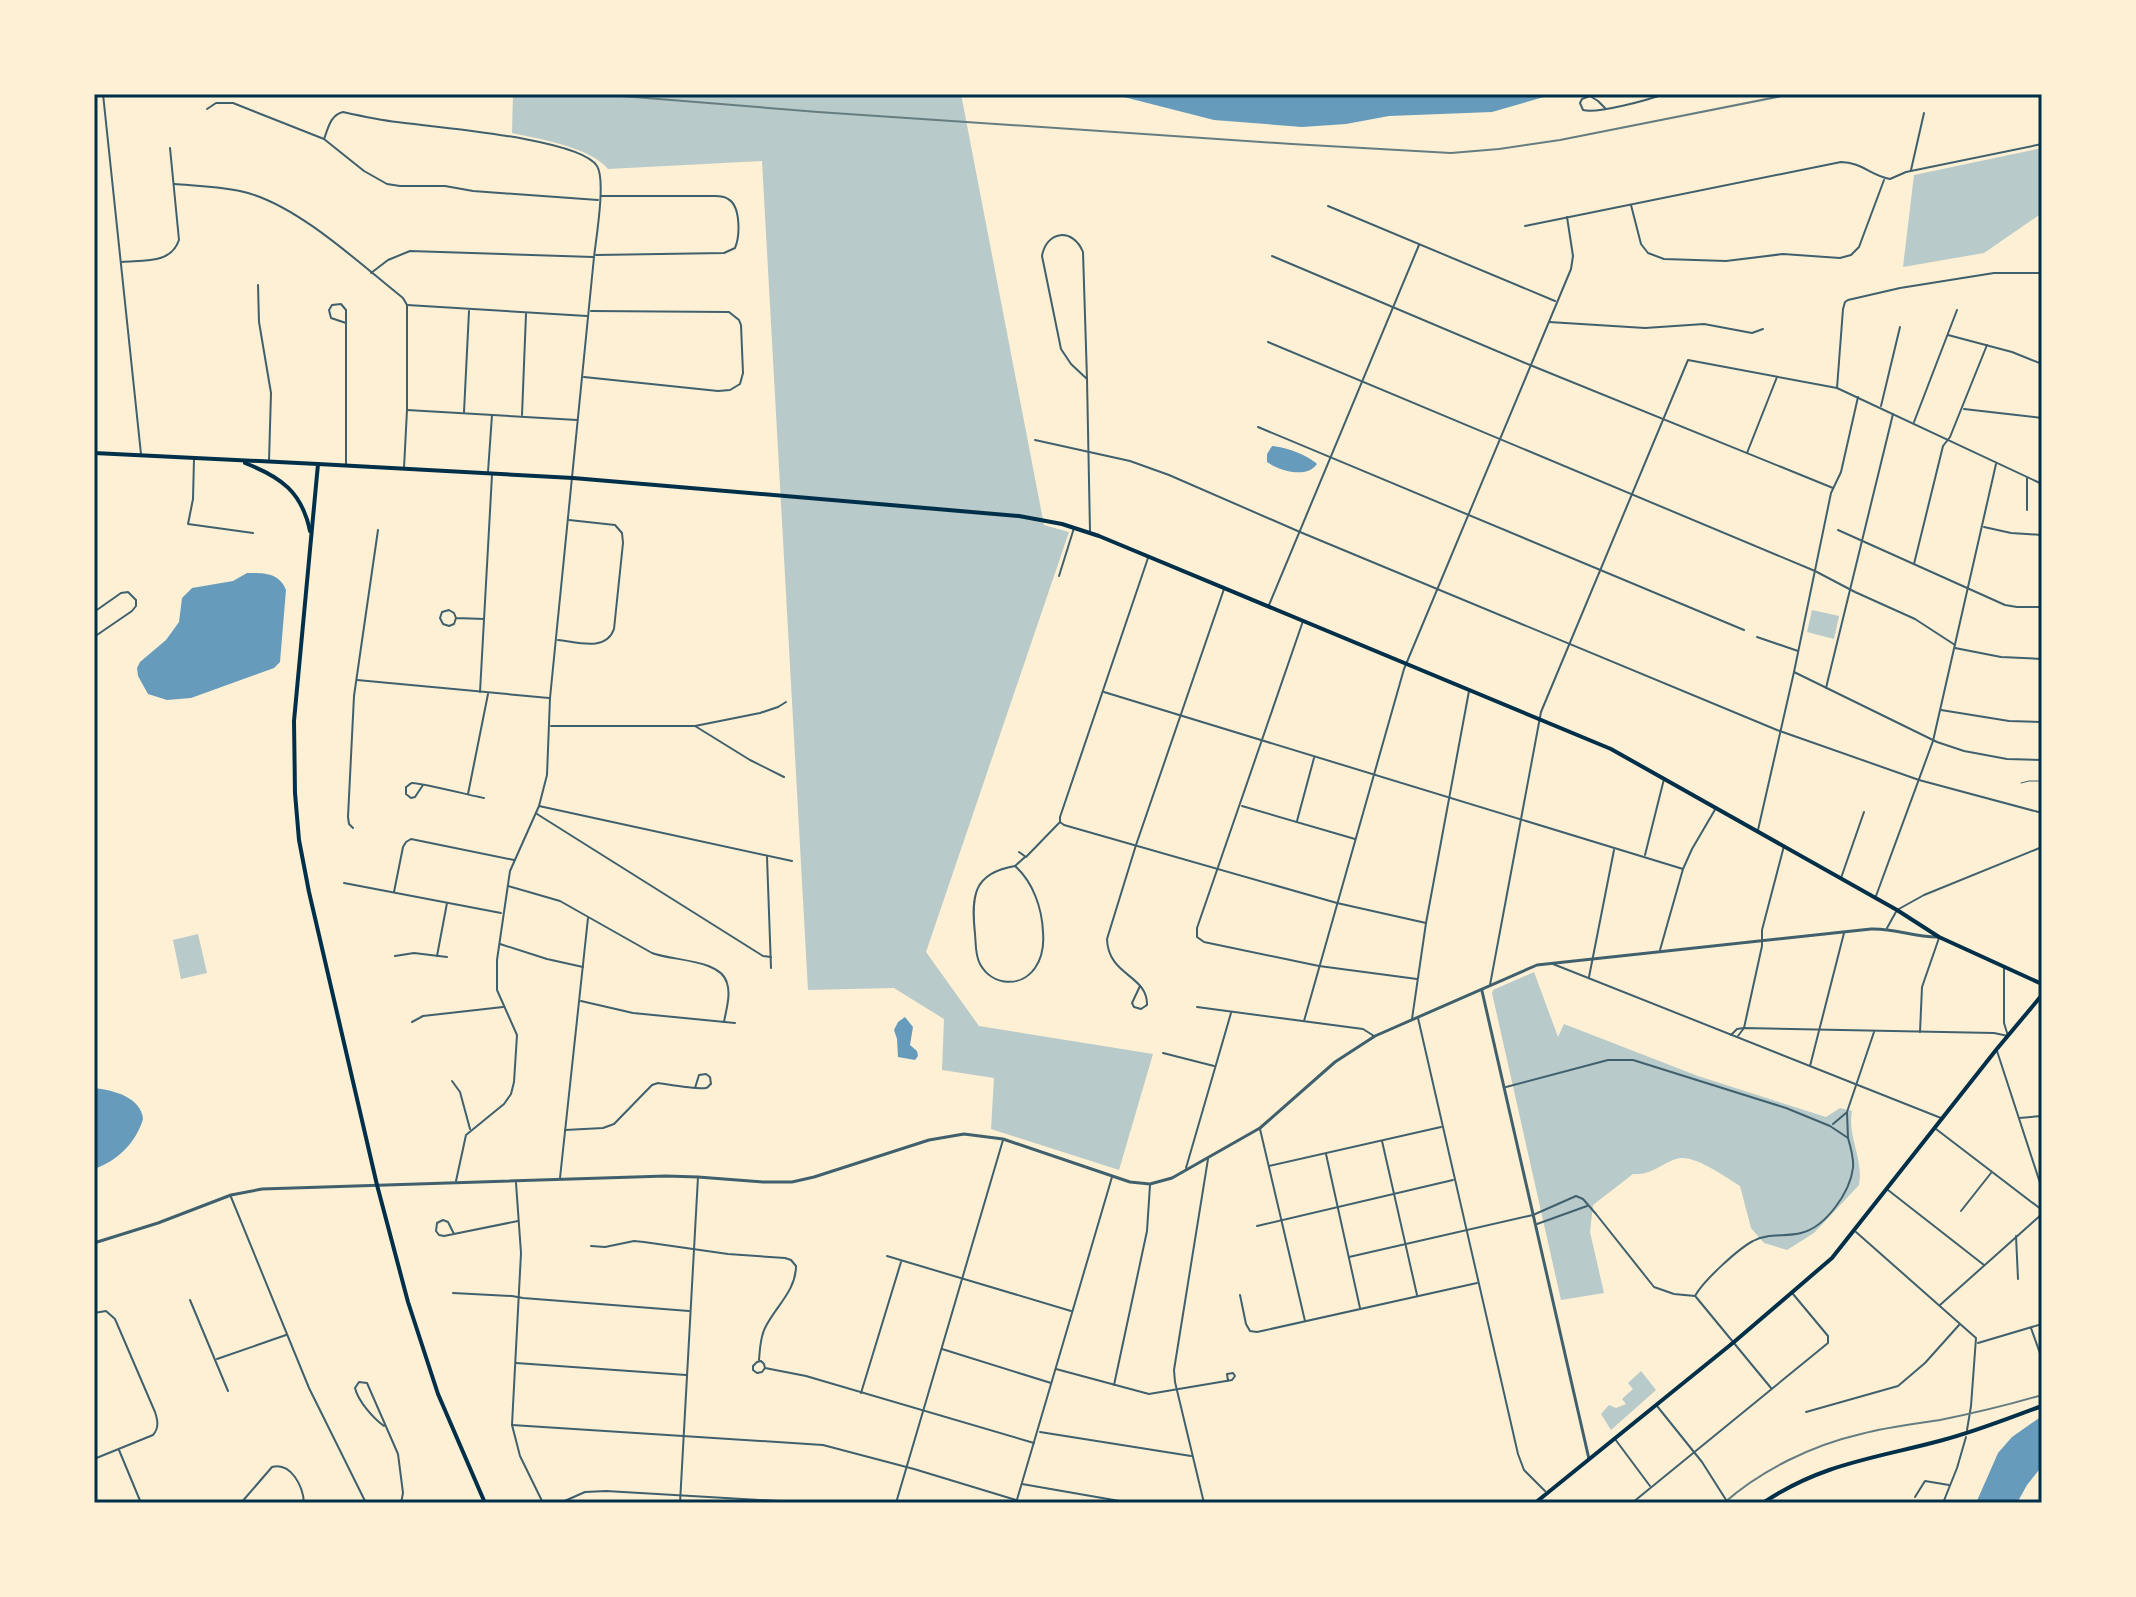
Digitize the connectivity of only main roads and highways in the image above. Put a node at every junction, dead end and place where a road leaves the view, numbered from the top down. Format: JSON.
{"nodes":[{"id":1,"x":94,"y":453,"type":"edge"},
{"id":2,"x":239,"y":461,"type":"junction"},
{"id":3,"x":318,"y":464,"type":"junction"},
{"id":4,"x":311,"y":536,"type":"junction"},
{"id":5,"x":2042,"y":984,"type":"edge"},
{"id":6,"x":2042,"y":995,"type":"edge"},
{"id":7,"x":2042,"y":1406,"type":"edge"},
{"id":8,"x":485,"y":1503,"type":"edge"},
{"id":9,"x":1535,"y":1503,"type":"edge"},
{"id":10,"x":1763,"y":1503,"type":"edge"}],
"edges":[{"from":1,"to":2,"type":"main road"},
{"from":2,"to":3,"type":"main road"},
{"from":2,"to":4,"type":"main road"},
{"from":3,"to":4,"type":"main road"},
{"from":3,"to":5,"type":"main road"},
{"from":4,"to":8,"type":"main road"},
{"from":6,"to":9,"type":"main road"},
{"from":7,"to":10,"type":"main road"}]}
